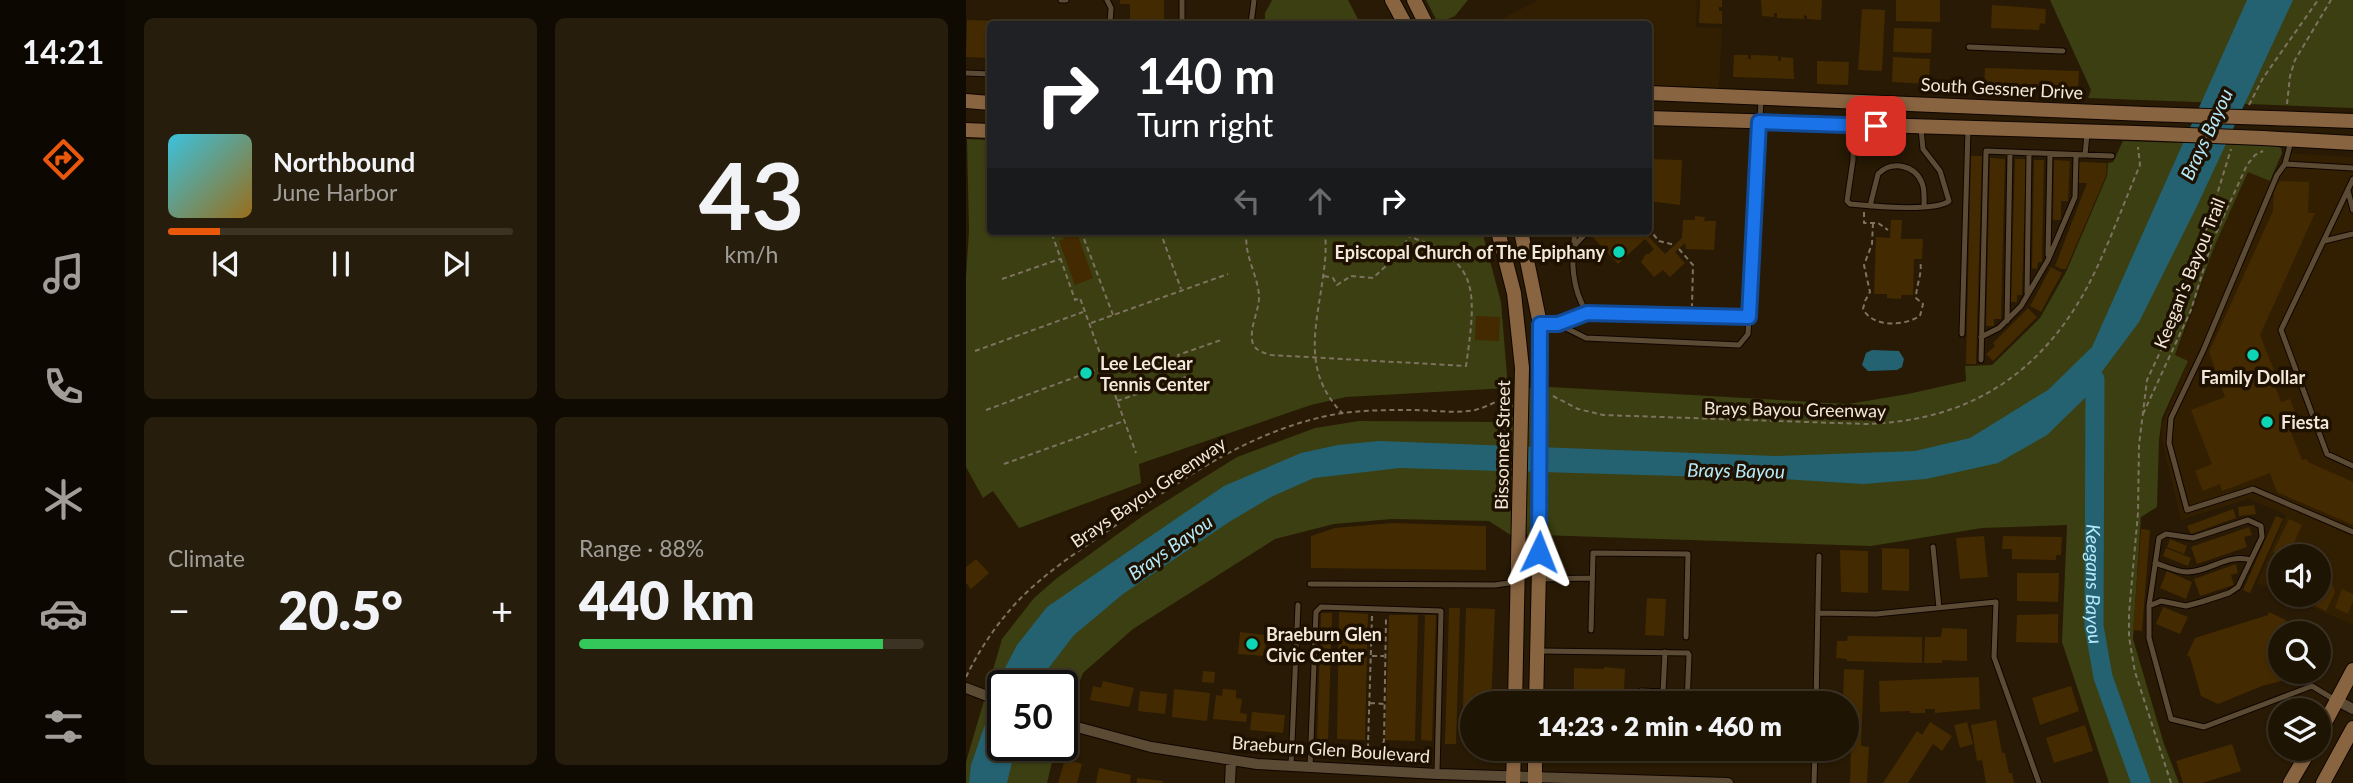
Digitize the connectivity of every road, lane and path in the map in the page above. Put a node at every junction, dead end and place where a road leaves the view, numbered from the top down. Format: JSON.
{"nodes":[{"id":1,"x":1107,"y":0,"type":"edge"},
{"id":2,"x":1182,"y":0,"type":"edge"},
{"id":3,"x":1254,"y":0,"type":"edge"},
{"id":4,"x":1392,"y":0,"type":"edge"},
{"id":5,"x":1413,"y":0,"type":"edge"},
{"id":6,"x":2331,"y":0,"type":"edge"},
{"id":7,"x":1110,"y":21,"type":"edge"},
{"id":8,"x":1182,"y":21,"type":"edge"},
{"id":9,"x":1251,"y":21,"type":"edge"},
{"id":10,"x":1403,"y":21,"type":"edge"},
{"id":11,"x":1424,"y":21,"type":"edge"},
{"id":12,"x":1969,"y":47,"type":"dead end"},
{"id":13,"x":2063,"y":51,"type":"dead end"},
{"id":14,"x":966,"y":73,"type":"edge"},
{"id":15,"x":987,"y":74,"type":"edge"},
{"id":16,"x":1652,"y":93,"type":"edge"},
{"id":17,"x":1761,"y":97,"type":"junction"},
{"id":18,"x":966,"y":101,"type":"edge"},
{"id":19,"x":987,"y":103,"type":"edge"},
{"id":20,"x":1967,"y":106,"type":"junction"},
{"id":21,"x":2286,"y":112,"type":"dead end"},
{"id":22,"x":1652,"y":118,"type":"edge"},
{"id":23,"x":2353,"y":121,"type":"edge"},
{"id":24,"x":1759,"y":122,"type":"junction"},
{"id":25,"x":1853,"y":125,"type":"junction"},
{"id":26,"x":1921,"y":127,"type":"junction"},
{"id":27,"x":1968,"y":129,"type":"junction"},
{"id":28,"x":966,"y":130,"type":"edge"},
{"id":29,"x":987,"y":131,"type":"edge"},
{"id":30,"x":2087,"y":133,"type":"junction"},
{"id":31,"x":2137,"y":137,"type":"junction"},
{"id":32,"x":2292,"y":139,"type":"junction"},
{"id":33,"x":2353,"y":143,"type":"edge"},
{"id":34,"x":2265,"y":144,"type":"junction"},
{"id":35,"x":2010,"y":152,"type":"junction"},
{"id":36,"x":2029,"y":153,"type":"junction"},
{"id":37,"x":2050,"y":154,"type":"junction"},
{"id":38,"x":2077,"y":155,"type":"junction"},
{"id":39,"x":2085,"y":155,"type":"junction"},
{"id":40,"x":2112,"y":156,"type":"dead end"},
{"id":41,"x":2285,"y":164,"type":"junction"},
{"id":42,"x":2353,"y":168,"type":"edge"},
{"id":43,"x":2353,"y":179,"type":"edge"},
{"id":44,"x":2348,"y":191,"type":"junction"},
{"id":45,"x":1867,"y":206,"type":"junction"},
{"id":46,"x":1924,"y":207,"type":"junction"},
{"id":47,"x":2353,"y":210,"type":"edge"},
{"id":48,"x":1873,"y":223,"type":"junction"},
{"id":49,"x":1888,"y":230,"type":"dead end"},
{"id":50,"x":1652,"y":233,"type":"edge"},
{"id":51,"x":2353,"y":234,"type":"edge"},
{"id":52,"x":1052,"y":235,"type":"edge"},
{"id":53,"x":1083,"y":235,"type":"edge"},
{"id":54,"x":1161,"y":235,"type":"edge"},
{"id":55,"x":1247,"y":235,"type":"edge"},
{"id":56,"x":1325,"y":235,"type":"edge"},
{"id":57,"x":1406,"y":235,"type":"edge"},
{"id":58,"x":1499,"y":235,"type":"edge"},
{"id":59,"x":1522,"y":235,"type":"edge"},
{"id":60,"x":1575,"y":235,"type":"edge"},
{"id":61,"x":1583,"y":235,"type":"edge"},
{"id":62,"x":1409,"y":236,"type":"junction"},
{"id":63,"x":2324,"y":241,"type":"junction"},
{"id":64,"x":1675,"y":245,"type":"dead end"},
{"id":65,"x":1573,"y":248,"type":"junction"},
{"id":66,"x":1679,"y":249,"type":"dead end"},
{"id":67,"x":1060,"y":259,"type":"junction"},
{"id":68,"x":2048,"y":260,"type":"junction"},
{"id":69,"x":1920,"y":261,"type":"dead end"},
{"id":70,"x":1228,"y":274,"type":"dead end"},
{"id":71,"x":1324,"y":275,"type":"junction"},
{"id":72,"x":1002,"y":279,"type":"dead end"},
{"id":73,"x":1534,"y":288,"type":"junction"},
{"id":74,"x":1182,"y":290,"type":"junction"},
{"id":75,"x":1514,"y":293,"type":"junction"},
{"id":76,"x":2027,"y":297,"type":"junction"},
{"id":77,"x":1085,"y":311,"type":"junction"},
{"id":78,"x":1587,"y":313,"type":"junction"},
{"id":79,"x":1113,"y":315,"type":"junction"},
{"id":80,"x":1691,"y":316,"type":"junction"},
{"id":81,"x":1749,"y":317,"type":"junction"},
{"id":82,"x":2007,"y":321,"type":"junction"},
{"id":83,"x":1089,"y":324,"type":"junction"},
{"id":84,"x":1540,"y":324,"type":"junction"},
{"id":85,"x":1558,"y":324,"type":"junction"},
{"id":86,"x":1962,"y":334,"type":"dead end"},
{"id":87,"x":1981,"y":337,"type":"junction"},
{"id":88,"x":1221,"y":340,"type":"dead end"},
{"id":89,"x":975,"y":351,"type":"dead end"},
{"id":90,"x":1315,"y":358,"type":"junction"},
{"id":91,"x":1981,"y":360,"type":"dead end"},
{"id":92,"x":1104,"y":367,"type":"junction"},
{"id":93,"x":1519,"y":397,"type":"junction"},
{"id":94,"x":1544,"y":398,"type":"junction"},
{"id":95,"x":1117,"y":401,"type":"junction"},
{"id":96,"x":986,"y":410,"type":"dead end"},
{"id":97,"x":1343,"y":414,"type":"junction"},
{"id":98,"x":2142,"y":415,"type":"dead end"},
{"id":99,"x":1124,"y":421,"type":"junction"},
{"id":100,"x":1136,"y":453,"type":"dead end"},
{"id":101,"x":1004,"y":464,"type":"dead end"},
{"id":102,"x":2353,"y":466,"type":"edge"},
{"id":103,"x":2353,"y":532,"type":"edge"},
{"id":104,"x":1933,"y":547,"type":"dead end"},
{"id":105,"x":1819,"y":556,"type":"dead end"},
{"id":106,"x":2251,"y":560,"type":"junction"},
{"id":107,"x":2155,"y":563,"type":"junction"},
{"id":108,"x":1592,"y":578,"type":"junction"},
{"id":109,"x":1538,"y":580,"type":"junction"},
{"id":110,"x":1519,"y":581,"type":"junction"},
{"id":111,"x":1310,"y":584,"type":"dead end"},
{"id":112,"x":1298,"y":605,"type":"dead end"},
{"id":113,"x":2149,"y":606,"type":"junction"},
{"id":114,"x":1939,"y":608,"type":"junction"},
{"id":115,"x":1372,"y":609,"type":"junction"},
{"id":116,"x":1387,"y":609,"type":"junction"},
{"id":117,"x":1818,"y":613,"type":"junction"},
{"id":118,"x":1591,"y":630,"type":"dead end"},
{"id":119,"x":1686,"y":637,"type":"dead end"},
{"id":120,"x":1537,"y":651,"type":"junction"},
{"id":121,"x":1665,"y":652,"type":"junction"},
{"id":122,"x":1371,"y":656,"type":"junction"},
{"id":123,"x":1386,"y":656,"type":"junction"},
{"id":124,"x":2353,"y":670,"type":"edge"},
{"id":125,"x":966,"y":677,"type":"edge"},
{"id":126,"x":967,"y":688,"type":"edge"},
{"id":127,"x":1515,"y":691,"type":"edge"},
{"id":128,"x":1536,"y":691,"type":"edge"},
{"id":129,"x":1663,"y":691,"type":"edge"},
{"id":130,"x":1688,"y":691,"type":"edge"},
{"id":131,"x":1816,"y":691,"type":"edge"},
{"id":132,"x":987,"y":696,"type":"edge"},
{"id":133,"x":2338,"y":701,"type":"junction"},
{"id":134,"x":1369,"y":703,"type":"junction"},
{"id":135,"x":1385,"y":704,"type":"junction"},
{"id":136,"x":2353,"y":709,"type":"edge"},
{"id":137,"x":2331,"y":713,"type":"edge"},
{"id":138,"x":1078,"y":728,"type":"edge"},
{"id":139,"x":2353,"y":728,"type":"edge"},
{"id":140,"x":1231,"y":761,"type":"junction"},
{"id":141,"x":1514,"y":761,"type":"edge"},
{"id":142,"x":1535,"y":761,"type":"edge"},
{"id":143,"x":1815,"y":761,"type":"edge"},
{"id":144,"x":2303,"y":761,"type":"edge"},
{"id":145,"x":1292,"y":766,"type":"junction"},
{"id":146,"x":1310,"y":768,"type":"junction"},
{"id":147,"x":1377,"y":771,"type":"junction"},
{"id":148,"x":1437,"y":774,"type":"junction"},
{"id":149,"x":1513,"y":780,"type":"edge"},
{"id":150,"x":1535,"y":780,"type":"edge"},
{"id":151,"x":1230,"y":783,"type":"edge"},
{"id":152,"x":1728,"y":783,"type":"edge"},
{"id":153,"x":1814,"y":783,"type":"edge"},
{"id":154,"x":2039,"y":783,"type":"edge"},
{"id":155,"x":2290,"y":783,"type":"edge"},
{"id":156,"x":2323,"y":783,"type":"edge"}],
"edges":[{"from":1,"to":7,"type":"lane"},
{"from":2,"to":8,"type":"lane"},
{"from":3,"to":9,"type":"lane"},
{"from":4,"to":10,"type":"main road"},
{"from":5,"to":11,"type":"main road"},
{"from":6,"to":21,"type":"path"},
{"from":12,"to":13,"type":"lane"},
{"from":14,"to":15,"type":"lane"},
{"from":16,"to":17,"type":"main road","name":"South Gessner Drive"},
{"from":17,"to":20,"type":"main road","name":"South Gessner Drive"},
{"from":17,"to":24,"type":"lane"},
{"from":18,"to":19,"type":"main road"},
{"from":20,"to":23,"type":"main road","name":"South Gessner Drive","bridge":true},
{"from":20,"to":27,"type":"main road"},
{"from":22,"to":24,"type":"main road"},
{"from":24,"to":25,"type":"main road"},
{"from":24,"to":81,"type":"lane"},
{"from":25,"to":26,"type":"main road"},
{"from":25,"to":45,"type":"lane"},
{"from":26,"to":27,"type":"main road"},
{"from":26,"to":46,"type":"lane"},
{"from":27,"to":30,"type":"main road"},
{"from":27,"to":86,"type":"lane"},
{"from":28,"to":29,"type":"main road"},
{"from":30,"to":31,"type":"main road"},
{"from":30,"to":39,"type":"lane"},
{"from":31,"to":34,"type":"main road","bridge":true},
{"from":31,"to":94,"type":"path","name":"Brays Bayou Greenway"},
{"from":32,"to":33,"type":"main road"},
{"from":32,"to":34,"type":"main road"},
{"from":32,"to":41,"type":"lane"},
{"from":34,"to":98,"type":"path","name":"Keegan's Bayou Trail"},
{"from":35,"to":36,"type":"lane"},
{"from":35,"to":82,"type":"lane"},
{"from":35,"to":87,"type":"lane"},
{"from":36,"to":37,"type":"lane"},
{"from":36,"to":76,"type":"lane"},
{"from":37,"to":38,"type":"lane"},
{"from":37,"to":68,"type":"lane"},
{"from":38,"to":39,"type":"lane"},
{"from":38,"to":68,"type":"lane"},
{"from":39,"to":40,"type":"lane"},
{"from":41,"to":42,"type":"lane"},
{"from":41,"to":103,"type":"lane"},
{"from":43,"to":44,"type":"lane"},
{"from":44,"to":47,"type":"lane"},
{"from":44,"to":63,"type":"lane"},
{"from":45,"to":46,"type":"lane"},
{"from":45,"to":46,"type":"lane"},
{"from":45,"to":48,"type":"path"},
{"from":48,"to":49,"type":"path"},
{"from":48,"to":69,"type":"path"},
{"from":50,"to":64,"type":"path"},
{"from":51,"to":63,"type":"lane"},
{"from":52,"to":67,"type":"path"},
{"from":53,"to":79,"type":"path"},
{"from":54,"to":74,"type":"path"},
{"from":55,"to":90,"type":"path"},
{"from":56,"to":71,"type":"path"},
{"from":57,"to":62,"type":"path"},
{"from":58,"to":75,"type":"main road","name":"Bissonnet Street"},
{"from":59,"to":73,"type":"main road"},
{"from":60,"to":65,"type":"lane"},
{"from":61,"to":65,"type":"lane"},
{"from":62,"to":71,"type":"path"},
{"from":62,"to":90,"type":"path"},
{"from":63,"to":102,"type":"lane"},
{"from":65,"to":78,"type":"lane"},
{"from":66,"to":80,"type":"path"},
{"from":67,"to":72,"type":"path"},
{"from":67,"to":77,"type":"path"},
{"from":68,"to":76,"type":"lane"},
{"from":70,"to":74,"type":"path"},
{"from":71,"to":90,"type":"path"},
{"from":73,"to":75,"type":"main road"},
{"from":73,"to":84,"type":"main road"},
{"from":74,"to":79,"type":"path"},
{"from":75,"to":93,"type":"main road","name":"Bissonnet Street"},
{"from":76,"to":82,"type":"lane"},
{"from":77,"to":83,"type":"path"},
{"from":77,"to":89,"type":"path"},
{"from":78,"to":80,"type":"lane"},
{"from":78,"to":85,"type":"lane"},
{"from":79,"to":83,"type":"path"},
{"from":80,"to":81,"type":"lane"},
{"from":81,"to":85,"type":"lane"},
{"from":82,"to":87,"type":"lane"},
{"from":83,"to":92,"type":"path"},
{"from":84,"to":85,"type":"lane"},
{"from":84,"to":94,"type":"main road"},
{"from":87,"to":91,"type":"lane"},
{"from":88,"to":95,"type":"path"},
{"from":90,"to":97,"type":"path"},
{"from":92,"to":95,"type":"path"},
{"from":92,"to":96,"type":"path"},
{"from":93,"to":97,"type":"path","name":"Brays Bayou Greenway"},
{"from":93,"to":110,"type":"main road","name":"Bissonnet Street"},
{"from":94,"to":109,"type":"main road"},
{"from":95,"to":99,"type":"path"},
{"from":97,"to":125,"type":"path","name":"Brays Bayou Greenway"},
{"from":99,"to":100,"type":"path"},
{"from":99,"to":101,"type":"path"},
{"from":104,"to":114,"type":"lane"},
{"from":105,"to":117,"type":"lane"},
{"from":106,"to":107,"type":"lane"},
{"from":106,"to":107,"type":"lane"},
{"from":106,"to":113,"type":"lane"},
{"from":107,"to":113,"type":"lane"},
{"from":108,"to":109,"type":"lane"},
{"from":108,"to":118,"type":"lane"},
{"from":108,"to":119,"type":"lane"},
{"from":109,"to":110,"type":"main road"},
{"from":109,"to":120,"type":"main road"},
{"from":110,"to":111,"type":"lane"},
{"from":110,"to":127,"type":"main road","name":"Bissonnet Street"},
{"from":112,"to":145,"type":"lane"},
{"from":113,"to":133,"type":"lane"},
{"from":114,"to":117,"type":"lane"},
{"from":114,"to":154,"type":"lane"},
{"from":115,"to":116,"type":"lane"},
{"from":115,"to":122,"type":"path"},
{"from":115,"to":146,"type":"lane"},
{"from":116,"to":123,"type":"path"},
{"from":116,"to":148,"type":"lane"},
{"from":117,"to":131,"type":"lane"},
{"from":120,"to":121,"type":"lane"},
{"from":120,"to":128,"type":"main road"},
{"from":121,"to":129,"type":"lane"},
{"from":121,"to":130,"type":"lane"},
{"from":122,"to":123,"type":"path"},
{"from":122,"to":134,"type":"path"},
{"from":123,"to":135,"type":"path"},
{"from":124,"to":133,"type":"main road"},
{"from":126,"to":132,"type":"street"},
{"from":133,"to":136,"type":"street"},
{"from":133,"to":137,"type":"main road"},
{"from":134,"to":135,"type":"path"},
{"from":134,"to":147,"type":"path"},
{"from":135,"to":147,"type":"path"},
{"from":138,"to":140,"type":"street","name":"Braeburn Glen Boulevard"},
{"from":139,"to":156,"type":"main road"},
{"from":140,"to":145,"type":"street","name":"Braeburn Glen Boulevard"},
{"from":140,"to":151,"type":"street"},
{"from":141,"to":149,"type":"main road"},
{"from":142,"to":150,"type":"main road"},
{"from":143,"to":153,"type":"lane"},
{"from":144,"to":155,"type":"main road"},
{"from":145,"to":146,"type":"street","name":"Braeburn Glen Boulevard"},
{"from":146,"to":147,"type":"street","name":"Braeburn Glen Boulevard"},
{"from":147,"to":148,"type":"street","name":"Braeburn Glen Boulevard"},
{"from":148,"to":149,"type":"street","name":"Braeburn Glen Boulevard"},
{"from":149,"to":150,"type":"street","name":"Braeburn Glen Boulevard"},
{"from":150,"to":152,"type":"street","name":"Braeburn Glen Boulevard"}]}
